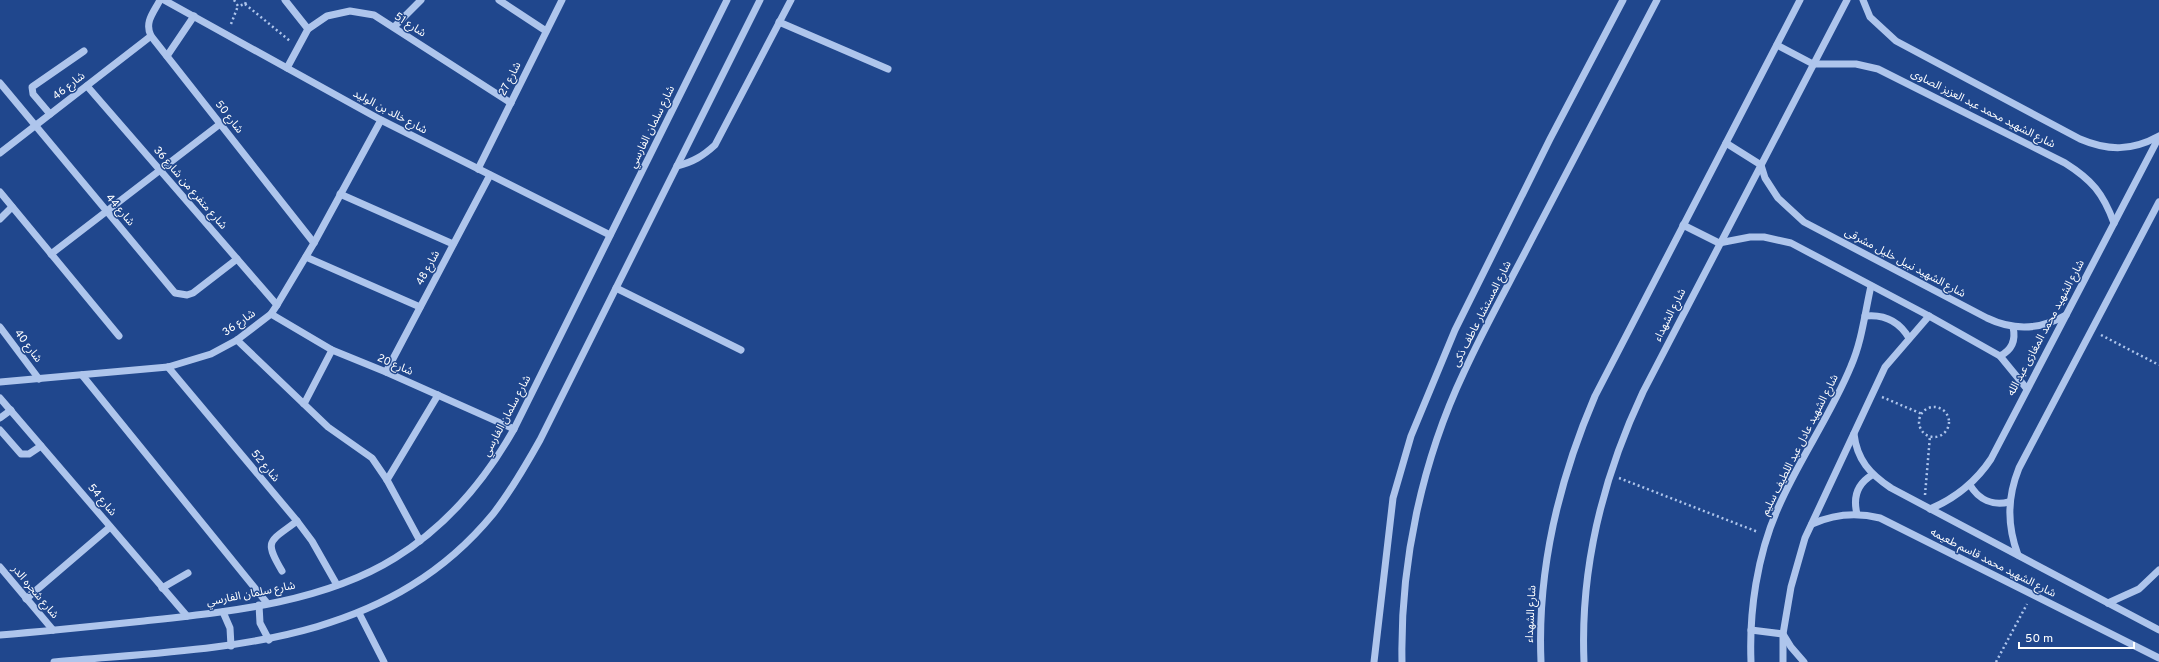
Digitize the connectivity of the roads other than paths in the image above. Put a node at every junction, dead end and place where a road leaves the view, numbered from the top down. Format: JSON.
{"nodes":[{"id":1,"x":160,"y":0,"type":"edge"},
{"id":2,"x":164,"y":0,"type":"edge"},
{"id":3,"x":285,"y":0,"type":"edge"},
{"id":4,"x":421,"y":0,"type":"edge"},
{"id":5,"x":499,"y":0,"type":"edge"},
{"id":6,"x":562,"y":0,"type":"edge"},
{"id":7,"x":727,"y":0,"type":"edge"},
{"id":8,"x":760,"y":0,"type":"edge"},
{"id":9,"x":791,"y":0,"type":"edge"},
{"id":10,"x":1623,"y":0,"type":"edge"},
{"id":11,"x":1657,"y":0,"type":"edge"},
{"id":12,"x":1800,"y":0,"type":"edge"},
{"id":13,"x":1847,"y":0,"type":"edge"},
{"id":14,"x":1864,"y":0,"type":"edge"},
{"id":15,"x":194,"y":16,"type":"junction"},
{"id":16,"x":779,"y":22,"type":"junction"},
{"id":17,"x":394,"y":27,"type":"junction"},
{"id":18,"x":308,"y":29,"type":"junction"},
{"id":19,"x":546,"y":31,"type":"junction"},
{"id":20,"x":151,"y":36,"type":"junction"},
{"id":21,"x":1777,"y":45,"type":"junction"},
{"id":22,"x":84,"y":51,"type":"dead end"},
{"id":23,"x":167,"y":56,"type":"junction"},
{"id":24,"x":1813,"y":64,"type":"junction"},
{"id":25,"x":287,"y":68,"type":"junction"},
{"id":26,"x":888,"y":69,"type":"dead end"},
{"id":27,"x":0,"y":83,"type":"edge"},
{"id":28,"x":87,"y":86,"type":"junction"},
{"id":29,"x":511,"y":103,"type":"junction"},
{"id":30,"x":50,"y":114,"type":"junction"},
{"id":31,"x":381,"y":120,"type":"junction"},
{"id":32,"x":220,"y":124,"type":"junction"},
{"id":33,"x":35,"y":126,"type":"junction"},
{"id":34,"x":2159,"y":137,"type":"edge"},
{"id":35,"x":1726,"y":143,"type":"junction"},
{"id":36,"x":0,"y":153,"type":"edge"},
{"id":37,"x":1761,"y":165,"type":"junction"},
{"id":38,"x":677,"y":166,"type":"junction"},
{"id":39,"x":478,"y":169,"type":"junction"},
{"id":40,"x":160,"y":170,"type":"junction"},
{"id":41,"x":490,"y":174,"type":"junction"},
{"id":42,"x":0,"y":192,"type":"edge"},
{"id":43,"x":340,"y":194,"type":"junction"},
{"id":44,"x":2159,"y":202,"type":"edge"},
{"id":45,"x":12,"y":207,"type":"junction"},
{"id":46,"x":106,"y":211,"type":"junction"},
{"id":47,"x":0,"y":219,"type":"edge"},
{"id":48,"x":2114,"y":223,"type":"junction"},
{"id":49,"x":1683,"y":225,"type":"junction"},
{"id":50,"x":610,"y":235,"type":"junction"},
{"id":51,"x":314,"y":243,"type":"junction"},
{"id":52,"x":1719,"y":243,"type":"junction"},
{"id":53,"x":453,"y":244,"type":"junction"},
{"id":54,"x":51,"y":254,"type":"junction"},
{"id":55,"x":306,"y":257,"type":"junction"},
{"id":56,"x":238,"y":259,"type":"junction"},
{"id":57,"x":1872,"y":286,"type":"junction"},
{"id":58,"x":616,"y":288,"type":"junction"},
{"id":59,"x":277,"y":305,"type":"junction"},
{"id":60,"x":420,"y":307,"type":"junction"},
{"id":61,"x":271,"y":314,"type":"junction"},
{"id":62,"x":2066,"y":315,"type":"junction"},
{"id":63,"x":1865,"y":316,"type":"junction"},
{"id":64,"x":1929,"y":316,"type":"junction"},
{"id":65,"x":2013,"y":327,"type":"junction"},
{"id":66,"x":0,"y":328,"type":"edge"},
{"id":67,"x":119,"y":336,"type":"dead end"},
{"id":68,"x":1909,"y":338,"type":"junction"},
{"id":69,"x":237,"y":340,"type":"junction"},
{"id":70,"x":332,"y":350,"type":"junction"},
{"id":71,"x":741,"y":350,"type":"dead end"},
{"id":72,"x":2000,"y":356,"type":"junction"},
{"id":73,"x":168,"y":367,"type":"junction"},
{"id":74,"x":386,"y":372,"type":"junction"},
{"id":75,"x":82,"y":375,"type":"junction"},
{"id":76,"x":39,"y":378,"type":"junction"},
{"id":77,"x":0,"y":382,"type":"edge"},
{"id":78,"x":2027,"y":389,"type":"junction"},
{"id":79,"x":438,"y":395,"type":"junction"},
{"id":80,"x":0,"y":398,"type":"edge"},
{"id":81,"x":304,"y":404,"type":"junction"},
{"id":82,"x":11,"y":410,"type":"junction"},
{"id":83,"x":0,"y":418,"type":"edge"},
{"id":84,"x":514,"y":429,"type":"junction"},
{"id":85,"x":0,"y":430,"type":"edge"},
{"id":86,"x":1854,"y":433,"type":"junction"},
{"id":87,"x":41,"y":446,"type":"junction"},
{"id":88,"x":1872,"y":475,"type":"junction"},
{"id":89,"x":387,"y":480,"type":"junction"},
{"id":90,"x":1970,"y":485,"type":"junction"},
{"id":91,"x":2009,"y":502,"type":"junction"},
{"id":92,"x":1927,"y":507,"type":"junction"},
{"id":93,"x":1857,"y":514,"type":"junction"},
{"id":94,"x":297,"y":521,"type":"junction"},
{"id":95,"x":1812,"y":524,"type":"junction"},
{"id":96,"x":110,"y":527,"type":"junction"},
{"id":97,"x":420,"y":541,"type":"junction"},
{"id":98,"x":2018,"y":555,"type":"junction"},
{"id":99,"x":0,"y":567,"type":"edge"},
{"id":100,"x":282,"y":571,"type":"dead end"},
{"id":101,"x":188,"y":573,"type":"dead end"},
{"id":102,"x":2158,"y":574,"type":"edge"},
{"id":103,"x":337,"y":585,"type":"junction"},
{"id":104,"x":162,"y":588,"type":"junction"},
{"id":105,"x":26,"y":599,"type":"junction"},
{"id":106,"x":2108,"y":603,"type":"junction"},
{"id":107,"x":263,"y":604,"type":"junction"},
{"id":108,"x":223,"y":612,"type":"junction"},
{"id":109,"x":359,"y":613,"type":"junction"},
{"id":110,"x":187,"y":616,"type":"junction"},
{"id":111,"x":54,"y":630,"type":"junction"},
{"id":112,"x":1751,"y":630,"type":"junction"},
{"id":113,"x":2159,"y":630,"type":"edge"},
{"id":114,"x":1783,"y":634,"type":"junction"},
{"id":115,"x":0,"y":636,"type":"edge"},
{"id":116,"x":269,"y":640,"type":"junction"},
{"id":117,"x":231,"y":646,"type":"junction"},
{"id":118,"x":2159,"y":658,"type":"edge"},
{"id":119,"x":54,"y":662,"type":"edge"},
{"id":120,"x":384,"y":662,"type":"edge"},
{"id":121,"x":1374,"y":662,"type":"edge"},
{"id":122,"x":1402,"y":662,"type":"edge"},
{"id":123,"x":1541,"y":662,"type":"edge"},
{"id":124,"x":1584,"y":662,"type":"edge"},
{"id":125,"x":1751,"y":662,"type":"edge"},
{"id":126,"x":1783,"y":662,"type":"edge"},
{"id":127,"x":1804,"y":662,"type":"edge"}],
"edges":[{"from":1,"to":20,"type":"street"},
{"from":2,"to":15,"type":"street","name":"شارع خالد بن الوليد"},
{"from":3,"to":18,"type":"street"},
{"from":4,"to":17,"type":"street"},
{"from":5,"to":19,"type":"street"},
{"from":6,"to":19,"type":"street","name":"شارع 27"},
{"from":7,"to":50,"type":"street","name":"شارع سلمان الفارسي"},
{"from":8,"to":38,"type":"street"},
{"from":9,"to":16,"type":"street"},
{"from":10,"to":121,"type":"street","name":"شارع المستشار عاطف ذكى"},
{"from":11,"to":122,"type":"street","name":"شارع المستشار عاطف ذكى"},
{"from":12,"to":21,"type":"street","name":"شارع الشهداء"},
{"from":13,"to":24,"type":"street","name":"شارع الشهداء"},
{"from":14,"to":34,"type":"street","name":"شارع الشهيد محمد عبد العزيز الصاوى"},
{"from":15,"to":23,"type":"street"},
{"from":15,"to":25,"type":"street","name":"شارع خالد بن الوليد"},
{"from":16,"to":26,"type":"street"},
{"from":16,"to":38,"type":"street"},
{"from":17,"to":18,"type":"street","name":"شارع 51"},
{"from":17,"to":29,"type":"street","name":"شارع 51"},
{"from":18,"to":25,"type":"street","name":"شارع 51"},
{"from":19,"to":29,"type":"street","name":"شارع 27"},
{"from":20,"to":23,"type":"street","name":"شارع 50"},
{"from":20,"to":28,"type":"street","name":"شارع 46"},
{"from":21,"to":24,"type":"street"},
{"from":21,"to":35,"type":"street","name":"شارع الشهداء"},
{"from":22,"to":30,"type":"street"},
{"from":23,"to":32,"type":"street","name":"شارع 50"},
{"from":24,"to":37,"type":"street","name":"شارع الشهداء"},
{"from":24,"to":48,"type":"street","name":"شارع الشهيد محمد عبد العزيز الصاوى"},
{"from":25,"to":31,"type":"street","name":"شارع خالد بن الوليد"},
{"from":27,"to":33,"type":"street","name":"شارع 44"},
{"from":28,"to":30,"type":"street","name":"شارع 46"},
{"from":28,"to":40,"type":"street","name":"شارع متفرع من شارع 36"},
{"from":29,"to":39,"type":"street","name":"شارع 27"},
{"from":30,"to":33,"type":"street","name":"شارع 46"},
{"from":31,"to":39,"type":"street","name":"شارع خالد بن الوليد"},
{"from":31,"to":43,"type":"street","name":"شارع 36"},
{"from":32,"to":40,"type":"street"},
{"from":32,"to":51,"type":"street","name":"شارع 50"},
{"from":33,"to":36,"type":"street","name":"شارع 46"},
{"from":33,"to":46,"type":"street","name":"شارع 44"},
{"from":34,"to":48,"type":"street","name":"شارع الشهيد محمد المغازى عبد الله"},
{"from":35,"to":37,"type":"street"},
{"from":35,"to":49,"type":"street","name":"شارع الشهداء"},
{"from":37,"to":52,"type":"street","name":"شارع الشهداء"},
{"from":37,"to":65,"type":"street","name":"شارع الشهيد نبيل خليل مشرقى"},
{"from":38,"to":58,"type":"street"},
{"from":39,"to":41,"type":"street","name":"شارع خالد بن الوليد"},
{"from":40,"to":46,"type":"street"},
{"from":40,"to":56,"type":"street","name":"شارع متفرع من شارع 36"},
{"from":41,"to":50,"type":"street","name":"شارع خالد بن الوليد"},
{"from":41,"to":53,"type":"street","name":"شارع 48"},
{"from":42,"to":45,"type":"street"},
{"from":43,"to":51,"type":"street","name":"شارع 36"},
{"from":43,"to":53,"type":"street"},
{"from":44,"to":91,"type":"street"},
{"from":45,"to":47,"type":"street"},
{"from":45,"to":54,"type":"street"},
{"from":46,"to":54,"type":"street"},
{"from":46,"to":56,"type":"street","name":"شارع 44"},
{"from":48,"to":62,"type":"street","name":"شارع الشهيد محمد المغازى عبد الله"},
{"from":49,"to":52,"type":"street"},
{"from":49,"to":123,"type":"street","name":"شارع الشهداء"},
{"from":50,"to":84,"type":"street","name":"شارع سلمان الفارسي"},
{"from":51,"to":55,"type":"street","name":"شارع 36"},
{"from":52,"to":57,"type":"street"},
{"from":52,"to":124,"type":"street","name":"شارع الشهداء"},
{"from":53,"to":60,"type":"street","name":"شارع 48"},
{"from":54,"to":67,"type":"street"},
{"from":55,"to":59,"type":"street","name":"شارع 36"},
{"from":55,"to":60,"type":"street"},
{"from":56,"to":59,"type":"street","name":"شارع متفرع من شارع 36"},
{"from":57,"to":63,"type":"street","name":"شارع الشهيد عادل عبد اللطيف سليم"},
{"from":57,"to":64,"type":"street"},
{"from":58,"to":71,"type":"street"},
{"from":58,"to":109,"type":"street"},
{"from":59,"to":61,"type":"street","name":"شارع 36"},
{"from":60,"to":74,"type":"street","name":"شارع 48"},
{"from":61,"to":69,"type":"street","name":"شارع 36"},
{"from":61,"to":70,"type":"street","name":"شارع 20"},
{"from":62,"to":65,"type":"street","name":"شارع الشهيد نبيل خليل مشرقى"},
{"from":62,"to":78,"type":"street","name":"شارع الشهيد محمد المغازى عبد الله"},
{"from":63,"to":68,"type":"street"},
{"from":63,"to":112,"type":"street","name":"شارع الشهيد عادل عبد اللطيف سليم"},
{"from":64,"to":68,"type":"street"},
{"from":64,"to":72,"type":"street"},
{"from":65,"to":72,"type":"street"},
{"from":66,"to":76,"type":"street","name":"شارع 40"},
{"from":68,"to":86,"type":"street"},
{"from":69,"to":73,"type":"street","name":"شارع 36"},
{"from":69,"to":81,"type":"street"},
{"from":70,"to":74,"type":"street","name":"شارع 20"},
{"from":70,"to":81,"type":"street"},
{"from":72,"to":78,"type":"street"},
{"from":73,"to":75,"type":"street","name":"شارع 36"},
{"from":73,"to":94,"type":"street","name":"شارع 52"},
{"from":74,"to":79,"type":"street","name":"شارع 20"},
{"from":75,"to":76,"type":"street","name":"شارع 36"},
{"from":75,"to":107,"type":"street"},
{"from":76,"to":77,"type":"street","name":"شارع 36"},
{"from":78,"to":90,"type":"street","name":"شارع الشهيد محمد المغازى عبد الله"},
{"from":79,"to":84,"type":"street","name":"شارع 20"},
{"from":79,"to":89,"type":"street"},
{"from":80,"to":82,"type":"street","name":"شارع 54"},
{"from":81,"to":89,"type":"street"},
{"from":82,"to":83,"type":"street"},
{"from":82,"to":87,"type":"street","name":"شارع 54"},
{"from":84,"to":97,"type":"street","name":"شارع سلمان الفارسي"},
{"from":85,"to":87,"type":"street"},
{"from":86,"to":88,"type":"street","name":"شارع الشهيد محمد قاسم طعيمه"},
{"from":86,"to":95,"type":"street"},
{"from":87,"to":96,"type":"street","name":"شارع 54"},
{"from":88,"to":92,"type":"street","name":"شارع الشهيد محمد قاسم طعيمه"},
{"from":88,"to":93,"type":"street"},
{"from":89,"to":97,"type":"street"},
{"from":90,"to":91,"type":"street"},
{"from":90,"to":92,"type":"street","name":"شارع الشهيد محمد المغازى عبد الله"},
{"from":91,"to":98,"type":"street"},
{"from":92,"to":98,"type":"street","name":"شارع الشهيد محمد قاسم طعيمه"},
{"from":93,"to":95,"type":"street","name":"شارع الشهيد محمد قاسم طعيمه"},
{"from":93,"to":118,"type":"street","name":"شارع الشهيد محمد قاسم طعيمه"},
{"from":94,"to":100,"type":"street"},
{"from":94,"to":103,"type":"street","name":"شارع 52"},
{"from":95,"to":114,"type":"street"},
{"from":96,"to":104,"type":"street","name":"شارع 54"},
{"from":96,"to":105,"type":"street"},
{"from":97,"to":103,"type":"street","name":"شارع سلمان الفارسي"},
{"from":98,"to":106,"type":"street","name":"شارع الشهيد محمد قاسم طعيمه"},
{"from":99,"to":105,"type":"street","name":"شارع شجره الدر"},
{"from":101,"to":104,"type":"street"},
{"from":102,"to":106,"type":"street"},
{"from":103,"to":107,"type":"street","name":"شارع سلمان الفارسي"},
{"from":104,"to":110,"type":"street","name":"شارع 54"},
{"from":105,"to":111,"type":"street","name":"شارع شجره الدر"},
{"from":106,"to":113,"type":"street","name":"شارع الشهيد محمد قاسم طعيمه"},
{"from":107,"to":108,"type":"street","name":"شارع سلمان الفارسي"},
{"from":107,"to":116,"type":"street"},
{"from":108,"to":110,"type":"street","name":"شارع سلمان الفارسي"},
{"from":108,"to":117,"type":"street"},
{"from":109,"to":116,"type":"street"},
{"from":109,"to":120,"type":"street"},
{"from":110,"to":111,"type":"street","name":"شارع سلمان الفارسي"},
{"from":111,"to":115,"type":"street","name":"شارع سلمان الفارسي"},
{"from":112,"to":114,"type":"street"},
{"from":112,"to":125,"type":"street","name":"شارع الشهيد عادل عبد اللطيف سليم"},
{"from":114,"to":126,"type":"street"},
{"from":114,"to":127,"type":"street"},
{"from":116,"to":117,"type":"street"},
{"from":117,"to":119,"type":"street"}]}
